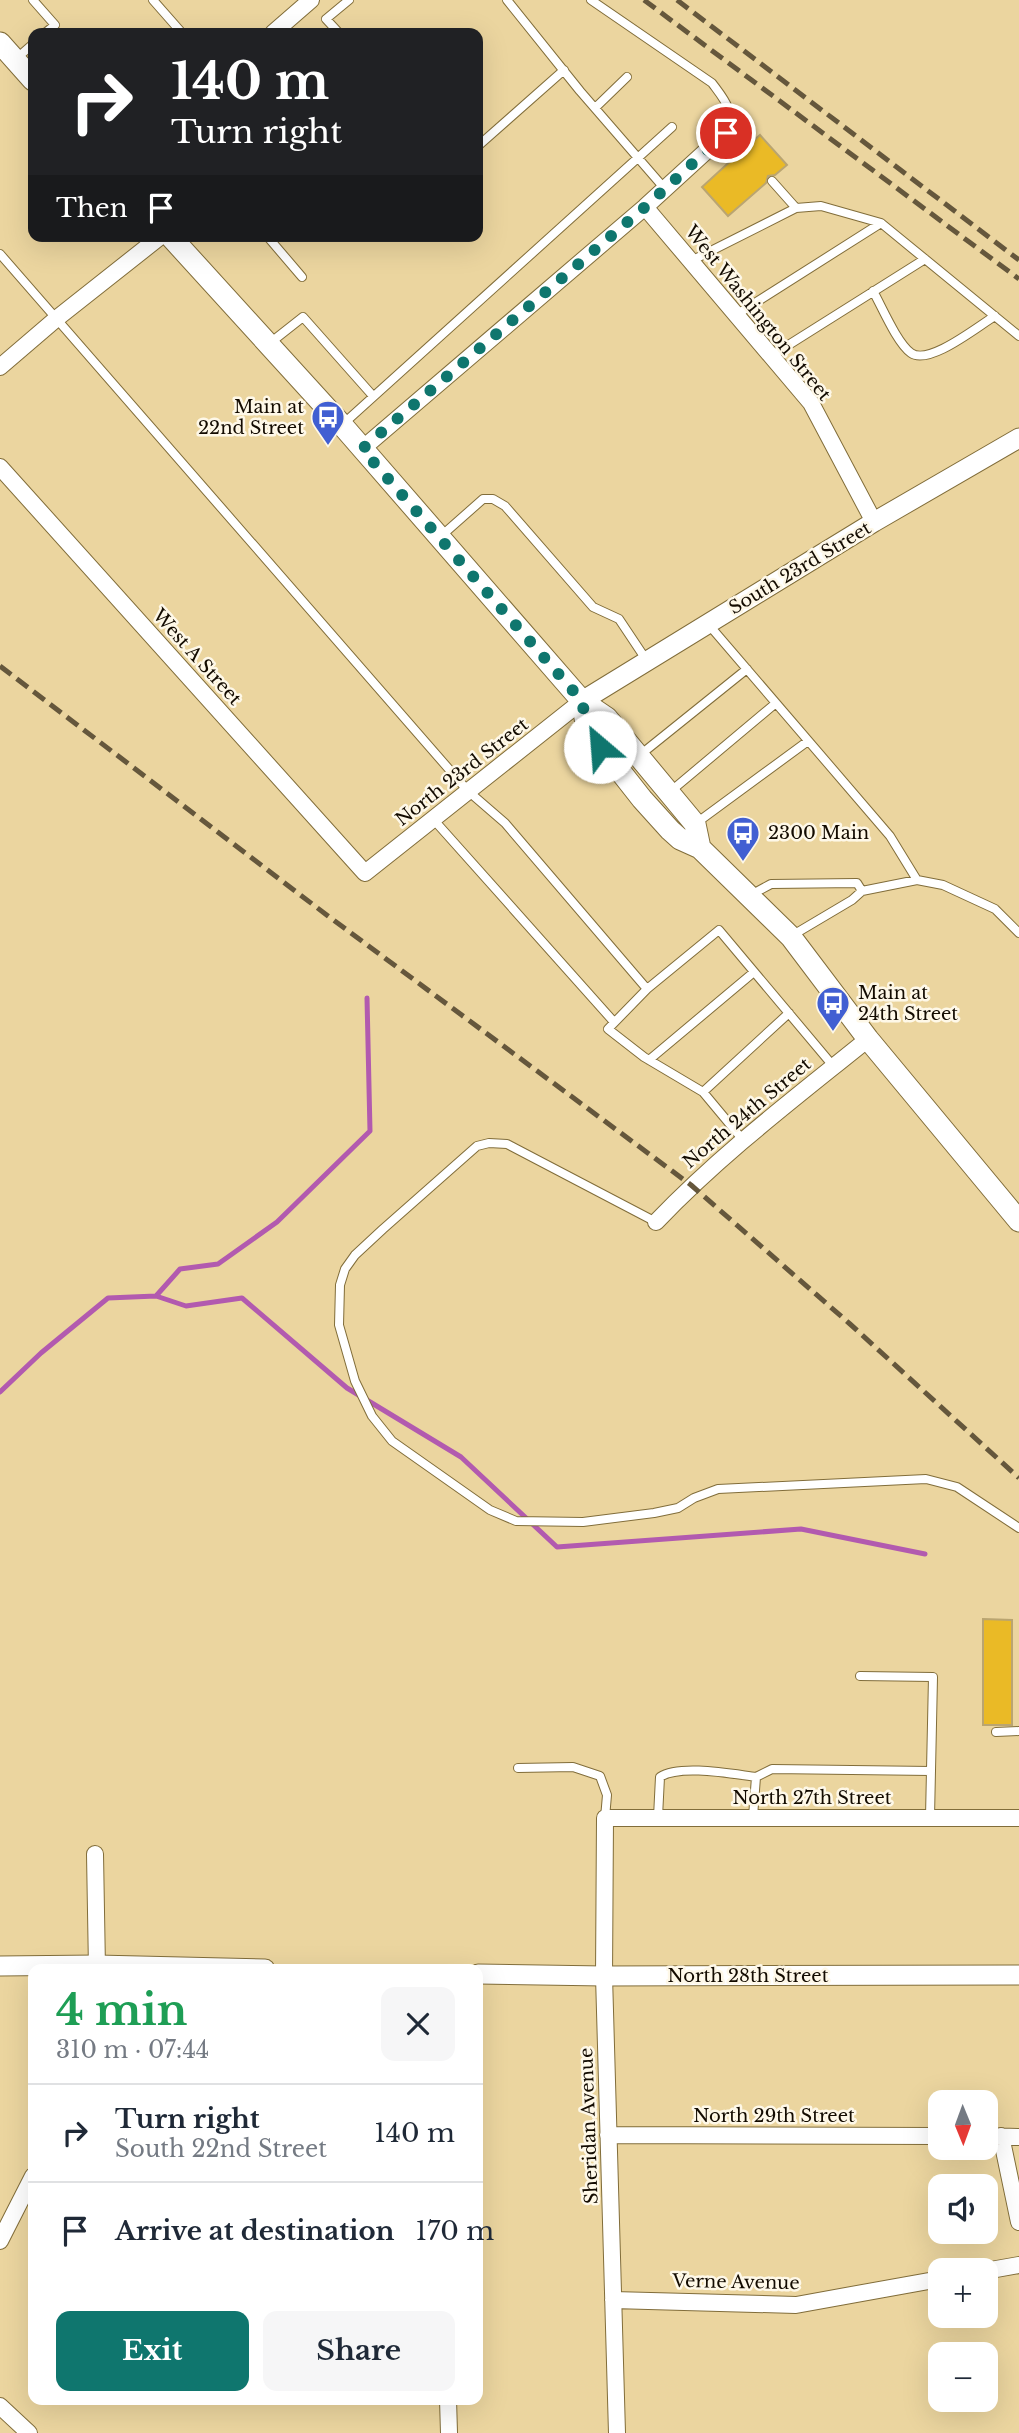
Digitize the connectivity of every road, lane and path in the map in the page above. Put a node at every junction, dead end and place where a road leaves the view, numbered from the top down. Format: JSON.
{"nodes":[{"id":1,"x":33,"y":0,"type":"edge"},
{"id":2,"x":153,"y":0,"type":"edge"},
{"id":3,"x":312,"y":0,"type":"edge"},
{"id":4,"x":349,"y":0,"type":"edge"},
{"id":5,"x":507,"y":0,"type":"edge"},
{"id":6,"x":591,"y":0,"type":"edge"},
{"id":7,"x":51,"y":28,"type":"edge"},
{"id":8,"x":178,"y":28,"type":"edge"},
{"id":9,"x":279,"y":28,"type":"edge"},
{"id":10,"x":334,"y":28,"type":"edge"},
{"id":11,"x":0,"y":43,"type":"edge"},
{"id":12,"x":28,"y":48,"type":"edge"},
{"id":13,"x":15,"y":60,"type":"junction"},
{"id":14,"x":564,"y":70,"type":"junction"},
{"id":15,"x":28,"y":74,"type":"edge"},
{"id":16,"x":627,"y":77,"type":"dead end"},
{"id":17,"x":595,"y":108,"type":"junction"},
{"id":18,"x":673,"y":127,"type":"dead end"},
{"id":19,"x":725,"y":133,"type":"junction"},
{"id":20,"x":483,"y":142,"type":"edge"},
{"id":21,"x":738,"y":150,"type":"dead end"},
{"id":22,"x":638,"y":157,"type":"junction"},
{"id":23,"x":772,"y":181,"type":"dead end"},
{"id":24,"x":664,"y":189,"type":"junction"},
{"id":25,"x":645,"y":207,"type":"junction"},
{"id":26,"x":796,"y":208,"type":"junction"},
{"id":27,"x":881,"y":223,"type":"junction"},
{"id":28,"x":153,"y":242,"type":"edge"},
{"id":29,"x":176,"y":242,"type":"edge"},
{"id":30,"x":272,"y":242,"type":"edge"},
{"id":31,"x":0,"y":254,"type":"edge"},
{"id":32,"x":925,"y":259,"type":"junction"},
{"id":33,"x":691,"y":261,"type":"junction"},
{"id":34,"x":302,"y":277,"type":"dead end"},
{"id":35,"x":873,"y":291,"type":"junction"},
{"id":36,"x":736,"y":315,"type":"junction"},
{"id":37,"x":995,"y":316,"type":"junction"},
{"id":38,"x":56,"y":319,"type":"junction"},
{"id":39,"x":1019,"y":336,"type":"edge"},
{"id":40,"x":269,"y":344,"type":"junction"},
{"id":41,"x":771,"y":356,"type":"junction"},
{"id":42,"x":0,"y":368,"type":"edge"},
{"id":43,"x":373,"y":396,"type":"junction"},
{"id":44,"x":342,"y":425,"type":"junction"},
{"id":45,"x":1019,"y":438,"type":"edge"},
{"id":46,"x":362,"y":449,"type":"junction"},
{"id":47,"x":0,"y":467,"type":"edge"},
{"id":48,"x":874,"y":522,"type":"junction"},
{"id":49,"x":440,"y":538,"type":"junction"},
{"id":50,"x":708,"y":624,"type":"junction"},
{"id":51,"x":647,"y":661,"type":"junction"},
{"id":52,"x":747,"y":669,"type":"junction"},
{"id":53,"x":582,"y":701,"type":"junction"},
{"id":54,"x":776,"y":703,"type":"junction"},
{"id":55,"x":808,"y":741,"type":"junction"},
{"id":56,"x":638,"y":757,"type":"junction"},
{"id":57,"x":468,"y":791,"type":"junction"},
{"id":58,"x":669,"y":792,"type":"junction"},
{"id":59,"x":433,"y":819,"type":"junction"},
{"id":60,"x":695,"y":824,"type":"junction"},
{"id":61,"x":700,"y":848,"type":"junction"},
{"id":62,"x":365,"y":873,"type":"joint"},
{"id":63,"x":917,"y":880,"type":"junction"},
{"id":64,"x":862,"y":891,"type":"junction"},
{"id":65,"x":749,"y":896,"type":"junction"},
{"id":66,"x":1019,"y":933,"type":"edge"},
{"id":67,"x":791,"y":937,"type":"junction"},
{"id":68,"x":754,"y":972,"type":"junction"},
{"id":69,"x":648,"y":989,"type":"junction"},
{"id":70,"x":789,"y":1013,"type":"junction"},
{"id":71,"x":614,"y":1022,"type":"junction"},
{"id":72,"x":868,"y":1039,"type":"junction"},
{"id":73,"x":649,"y":1060,"type":"junction"},
{"id":74,"x":834,"y":1067,"type":"junction"},
{"id":75,"x":703,"y":1091,"type":"junction"},
{"id":76,"x":743,"y":1140,"type":"junction"},
{"id":77,"x":1019,"y":1221,"type":"edge"},
{"id":78,"x":656,"y":1222,"type":"joint"},
{"id":79,"x":1019,"y":1528,"type":"edge"},
{"id":80,"x":860,"y":1676,"type":"dead end"},
{"id":81,"x":1019,"y":1731,"type":"edge"},
{"id":82,"x":996,"y":1732,"type":"dead end"},
{"id":83,"x":518,"y":1768,"type":"dead end"},
{"id":84,"x":931,"y":1771,"type":"junction"},
{"id":85,"x":756,"y":1777,"type":"junction"},
{"id":86,"x":658,"y":1817,"type":"junction"},
{"id":87,"x":753,"y":1817,"type":"junction"},
{"id":88,"x":930,"y":1817,"type":"junction"},
{"id":89,"x":605,"y":1818,"type":"junction"},
{"id":90,"x":1019,"y":1818,"type":"edge"},
{"id":91,"x":95,"y":1854,"type":"dead end"},
{"id":92,"x":97,"y":1964,"type":"edge"},
{"id":93,"x":0,"y":1966,"type":"edge"},
{"id":94,"x":28,"y":1966,"type":"edge"},
{"id":95,"x":483,"y":1973,"type":"edge"},
{"id":96,"x":1019,"y":1975,"type":"edge"},
{"id":97,"x":604,"y":1976,"type":"junction"},
{"id":98,"x":608,"y":2135,"type":"junction"},
{"id":99,"x":928,"y":2136,"type":"edge"},
{"id":100,"x":998,"y":2136,"type":"edge"},
{"id":101,"x":1019,"y":2137,"type":"edge"},
{"id":102,"x":998,"y":2153,"type":"edge"},
{"id":103,"x":28,"y":2186,"type":"edge"},
{"id":104,"x":1019,"y":2222,"type":"edge"},
{"id":105,"x":0,"y":2241,"type":"edge"},
{"id":106,"x":1019,"y":2265,"type":"edge"},
{"id":107,"x":998,"y":2269,"type":"edge"},
{"id":108,"x":928,"y":2281,"type":"edge"},
{"id":109,"x":613,"y":2300,"type":"junction"},
{"id":110,"x":448,"y":2405,"type":"edge"},
{"id":111,"x":0,"y":2406,"type":"edge"},
{"id":112,"x":29,"y":2433,"type":"edge"},
{"id":113,"x":449,"y":2433,"type":"edge"},
{"id":114,"x":617,"y":2433,"type":"edge"}],
"edges":[{"from":1,"to":7,"type":"lane"},
{"from":2,"to":8,"type":"lane"},
{"from":3,"to":9,"type":"street"},
{"from":4,"to":10,"type":"lane"},
{"from":5,"to":14,"type":"lane"},
{"from":6,"to":19,"type":"lane"},
{"from":11,"to":13,"type":"main road"},
{"from":12,"to":13,"type":"lane"},
{"from":13,"to":15,"type":"main road"},
{"from":14,"to":17,"type":"lane"},
{"from":14,"to":20,"type":"lane"},
{"from":16,"to":17,"type":"lane"},
{"from":17,"to":22,"type":"lane"},
{"from":18,"to":22,"type":"lane"},
{"from":19,"to":21,"type":"lane"},
{"from":19,"to":24,"type":"street"},
{"from":22,"to":24,"type":"lane"},
{"from":22,"to":43,"type":"lane"},
{"from":23,"to":26,"type":"lane"},
{"from":24,"to":25,"type":"street"},
{"from":25,"to":33,"type":"street","name":"West Washington Street"},
{"from":25,"to":46,"type":"street"},
{"from":26,"to":27,"type":"lane"},
{"from":26,"to":33,"type":"lane"},
{"from":27,"to":32,"type":"lane"},
{"from":27,"to":36,"type":"lane"},
{"from":28,"to":38,"type":"street"},
{"from":29,"to":40,"type":"main road"},
{"from":30,"to":34,"type":"lane"},
{"from":31,"to":38,"type":"lane"},
{"from":32,"to":35,"type":"lane"},
{"from":32,"to":37,"type":"lane"},
{"from":33,"to":36,"type":"street","name":"West Washington Street"},
{"from":35,"to":37,"type":"lane"},
{"from":35,"to":41,"type":"lane"},
{"from":36,"to":41,"type":"street","name":"West Washington Street"},
{"from":37,"to":39,"type":"lane"},
{"from":38,"to":42,"type":"street"},
{"from":38,"to":57,"type":"lane"},
{"from":40,"to":43,"type":"lane"},
{"from":40,"to":44,"type":"main road"},
{"from":41,"to":48,"type":"street","name":"West Washington Street"},
{"from":43,"to":44,"type":"lane"},
{"from":44,"to":46,"type":"main road"},
{"from":45,"to":48,"type":"street","name":"South 23rd Street"},
{"from":46,"to":49,"type":"main road"},
{"from":47,"to":62,"type":"street","name":"West A Street"},
{"from":48,"to":50,"type":"street","name":"South 23rd Street"},
{"from":49,"to":51,"type":"lane"},
{"from":49,"to":53,"type":"main road"},
{"from":50,"to":51,"type":"street","name":"South 23rd Street"},
{"from":50,"to":52,"type":"lane"},
{"from":51,"to":53,"type":"street","name":"South 23rd Street"},
{"from":52,"to":54,"type":"lane"},
{"from":52,"to":56,"type":"lane"},
{"from":53,"to":56,"type":"main road"},
{"from":53,"to":57,"type":"street","name":"North 23rd Street"},
{"from":53,"to":61,"type":"main road"},
{"from":54,"to":55,"type":"lane"},
{"from":54,"to":58,"type":"lane"},
{"from":55,"to":60,"type":"lane"},
{"from":55,"to":63,"type":"lane"},
{"from":56,"to":58,"type":"main road"},
{"from":57,"to":59,"type":"street","name":"North 23rd Street"},
{"from":57,"to":69,"type":"lane"},
{"from":58,"to":60,"type":"main road"},
{"from":59,"to":62,"type":"street","name":"North 23rd Street"},
{"from":59,"to":71,"type":"lane"},
{"from":60,"to":61,"type":"main road"},
{"from":61,"to":65,"type":"main road"},
{"from":63,"to":64,"type":"lane"},
{"from":63,"to":66,"type":"lane"},
{"from":64,"to":65,"type":"lane"},
{"from":64,"to":67,"type":"lane"},
{"from":65,"to":67,"type":"main road"},
{"from":67,"to":72,"type":"main road"},
{"from":68,"to":69,"type":"lane"},
{"from":68,"to":70,"type":"lane"},
{"from":68,"to":73,"type":"lane"},
{"from":69,"to":71,"type":"lane"},
{"from":70,"to":74,"type":"lane"},
{"from":70,"to":75,"type":"lane"},
{"from":71,"to":73,"type":"lane"},
{"from":72,"to":74,"type":"street","name":"North 24th Street"},
{"from":72,"to":77,"type":"main road"},
{"from":73,"to":75,"type":"lane"},
{"from":74,"to":76,"type":"street","name":"North 24th Street"},
{"from":75,"to":76,"type":"lane"},
{"from":76,"to":78,"type":"street","name":"North 24th Street"},
{"from":78,"to":79,"type":"lane"},
{"from":80,"to":84,"type":"lane"},
{"from":81,"to":82,"type":"lane"},
{"from":83,"to":89,"type":"lane"},
{"from":84,"to":85,"type":"lane"},
{"from":84,"to":88,"type":"lane"},
{"from":85,"to":86,"type":"lane"},
{"from":85,"to":87,"type":"lane"},
{"from":86,"to":87,"type":"street","name":"North 27th Street"},
{"from":86,"to":89,"type":"street","name":"North 27th Street"},
{"from":87,"to":88,"type":"street","name":"North 27th Street"},
{"from":88,"to":90,"type":"street","name":"North 27th Street"},
{"from":89,"to":97,"type":"street","name":"Sheridan Avenue"},
{"from":91,"to":92,"type":"street"},
{"from":93,"to":94,"type":"street"},
{"from":95,"to":97,"type":"street","name":"North 28th Street"},
{"from":96,"to":97,"type":"street","name":"North 28th Street"},
{"from":97,"to":98,"type":"street","name":"Sheridan Avenue"},
{"from":98,"to":99,"type":"street","name":"North 29th Street"},
{"from":98,"to":109,"type":"street","name":"Sheridan Avenue"},
{"from":100,"to":101,"type":"street"},
{"from":102,"to":104,"type":"street"},
{"from":103,"to":105,"type":"street"},
{"from":106,"to":107,"type":"street"},
{"from":108,"to":109,"type":"street","name":"Verne Avenue"},
{"from":109,"to":114,"type":"street","name":"Sheridan Avenue"},
{"from":110,"to":113,"type":"street"},
{"from":111,"to":112,"type":"street"}]}
